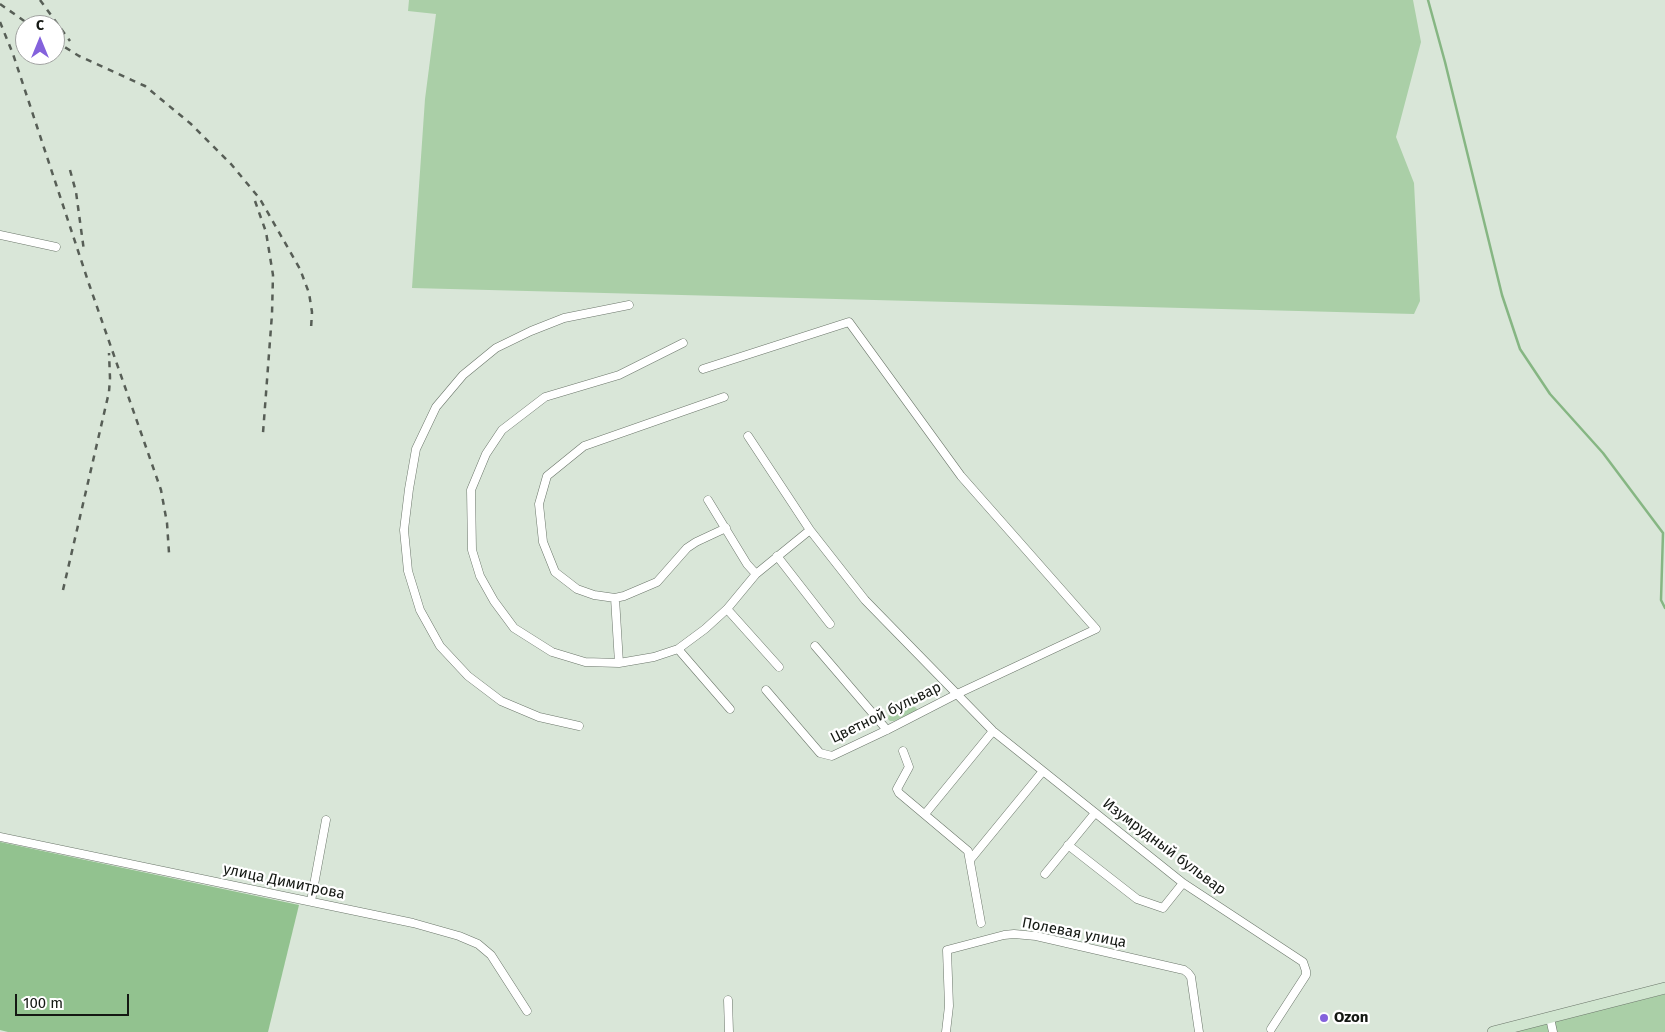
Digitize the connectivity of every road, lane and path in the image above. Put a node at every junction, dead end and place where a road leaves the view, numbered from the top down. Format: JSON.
{"nodes":[{"id":1,"x":0,"y":235,"type":"edge"},
{"id":2,"x":56,"y":247,"type":"dead end"},
{"id":3,"x":629,"y":305,"type":"dead end"},
{"id":4,"x":683,"y":343,"type":"dead end"},
{"id":5,"x":703,"y":369,"type":"dead end"},
{"id":6,"x":724,"y":397,"type":"dead end"},
{"id":7,"x":748,"y":436,"type":"dead end"},
{"id":8,"x":708,"y":500,"type":"dead end"},
{"id":9,"x":726,"y":528,"type":"junction"},
{"id":10,"x":810,"y":530,"type":"junction"},
{"id":11,"x":777,"y":556,"type":"junction"},
{"id":12,"x":756,"y":574,"type":"junction"},
{"id":13,"x":614,"y":598,"type":"junction"},
{"id":14,"x":727,"y":609,"type":"junction"},
{"id":15,"x":830,"y":624,"type":"dead end"},
{"id":16,"x":815,"y":646,"type":"dead end"},
{"id":17,"x":678,"y":648,"type":"junction"},
{"id":18,"x":619,"y":663,"type":"junction"},
{"id":19,"x":779,"y":668,"type":"dead end"},
{"id":20,"x":766,"y":690,"type":"dead end"},
{"id":21,"x":957,"y":694,"type":"junction"},
{"id":22,"x":730,"y":709,"type":"dead end"},
{"id":23,"x":579,"y":726,"type":"dead end"},
{"id":24,"x":887,"y":730,"type":"junction"},
{"id":25,"x":994,"y":732,"type":"junction"},
{"id":26,"x":903,"y":751,"type":"dead end"},
{"id":27,"x":1043,"y":771,"type":"junction"},
{"id":28,"x":1095,"y":813,"type":"junction"},
{"id":29,"x":925,"y":814,"type":"junction"},
{"id":30,"x":326,"y":820,"type":"dead end"},
{"id":31,"x":0,"y":837,"type":"edge"},
{"id":32,"x":1068,"y":845,"type":"junction"},
{"id":33,"x":970,"y":860,"type":"junction"},
{"id":34,"x":1045,"y":874,"type":"dead end"},
{"id":35,"x":1183,"y":883,"type":"junction"},
{"id":36,"x":311,"y":901,"type":"junction"},
{"id":37,"x":981,"y":923,"type":"dead end"},
{"id":38,"x":1665,"y":988,"type":"edge"},
{"id":39,"x":728,"y":1000,"type":"dead end"},
{"id":40,"x":527,"y":1011,"type":"dead end"},
{"id":41,"x":1550,"y":1018,"type":"junction"},
{"id":42,"x":1271,"y":1029,"type":"dead end"},
{"id":43,"x":730,"y":1032,"type":"edge"},
{"id":44,"x":946,"y":1032,"type":"edge"},
{"id":45,"x":1199,"y":1032,"type":"edge"},
{"id":46,"x":1493,"y":1032,"type":"edge"},
{"id":47,"x":1553,"y":1032,"type":"edge"}],
"edges":[{"from":1,"to":2,"type":"street"},
{"from":3,"to":23,"type":"street"},
{"from":4,"to":18,"type":"street"},
{"from":5,"to":21,"type":"street","name":"Цветной бульвар"},
{"from":6,"to":13,"type":"street"},
{"from":7,"to":10,"type":"street","name":"Изумрудный бульвар"},
{"from":8,"to":9,"type":"street"},
{"from":9,"to":12,"type":"street"},
{"from":9,"to":13,"type":"street"},
{"from":10,"to":11,"type":"street"},
{"from":10,"to":21,"type":"street","name":"Изумрудный бульвар"},
{"from":11,"to":12,"type":"street"},
{"from":11,"to":15,"type":"street"},
{"from":12,"to":14,"type":"street"},
{"from":13,"to":18,"type":"street"},
{"from":14,"to":17,"type":"street"},
{"from":14,"to":19,"type":"street"},
{"from":16,"to":24,"type":"street"},
{"from":17,"to":18,"type":"street"},
{"from":17,"to":22,"type":"street"},
{"from":20,"to":24,"type":"street","name":"Цветной бульвар"},
{"from":21,"to":24,"type":"street","name":"Цветной бульвар"},
{"from":21,"to":25,"type":"street","name":"Изумрудный бульвар"},
{"from":25,"to":27,"type":"street","name":"Изумрудный бульвар"},
{"from":25,"to":29,"type":"street"},
{"from":26,"to":29,"type":"street"},
{"from":27,"to":28,"type":"street","name":"Изумрудный бульвар"},
{"from":27,"to":33,"type":"street"},
{"from":28,"to":32,"type":"street"},
{"from":28,"to":35,"type":"street","name":"Изумрудный бульвар"},
{"from":29,"to":33,"type":"street"},
{"from":30,"to":36,"type":"street"},
{"from":31,"to":36,"type":"street","name":"улица Димитрова"},
{"from":32,"to":34,"type":"street"},
{"from":32,"to":35,"type":"street"},
{"from":33,"to":37,"type":"street"},
{"from":35,"to":42,"type":"street","name":"Изумрудный бульвар"},
{"from":36,"to":40,"type":"street","name":"улица Димитрова"},
{"from":38,"to":41,"type":"main road"},
{"from":39,"to":43,"type":"street"},
{"from":41,"to":46,"type":"main road"},
{"from":41,"to":47,"type":"street"},
{"from":44,"to":45,"type":"street","name":"Полевая улица"}]}
